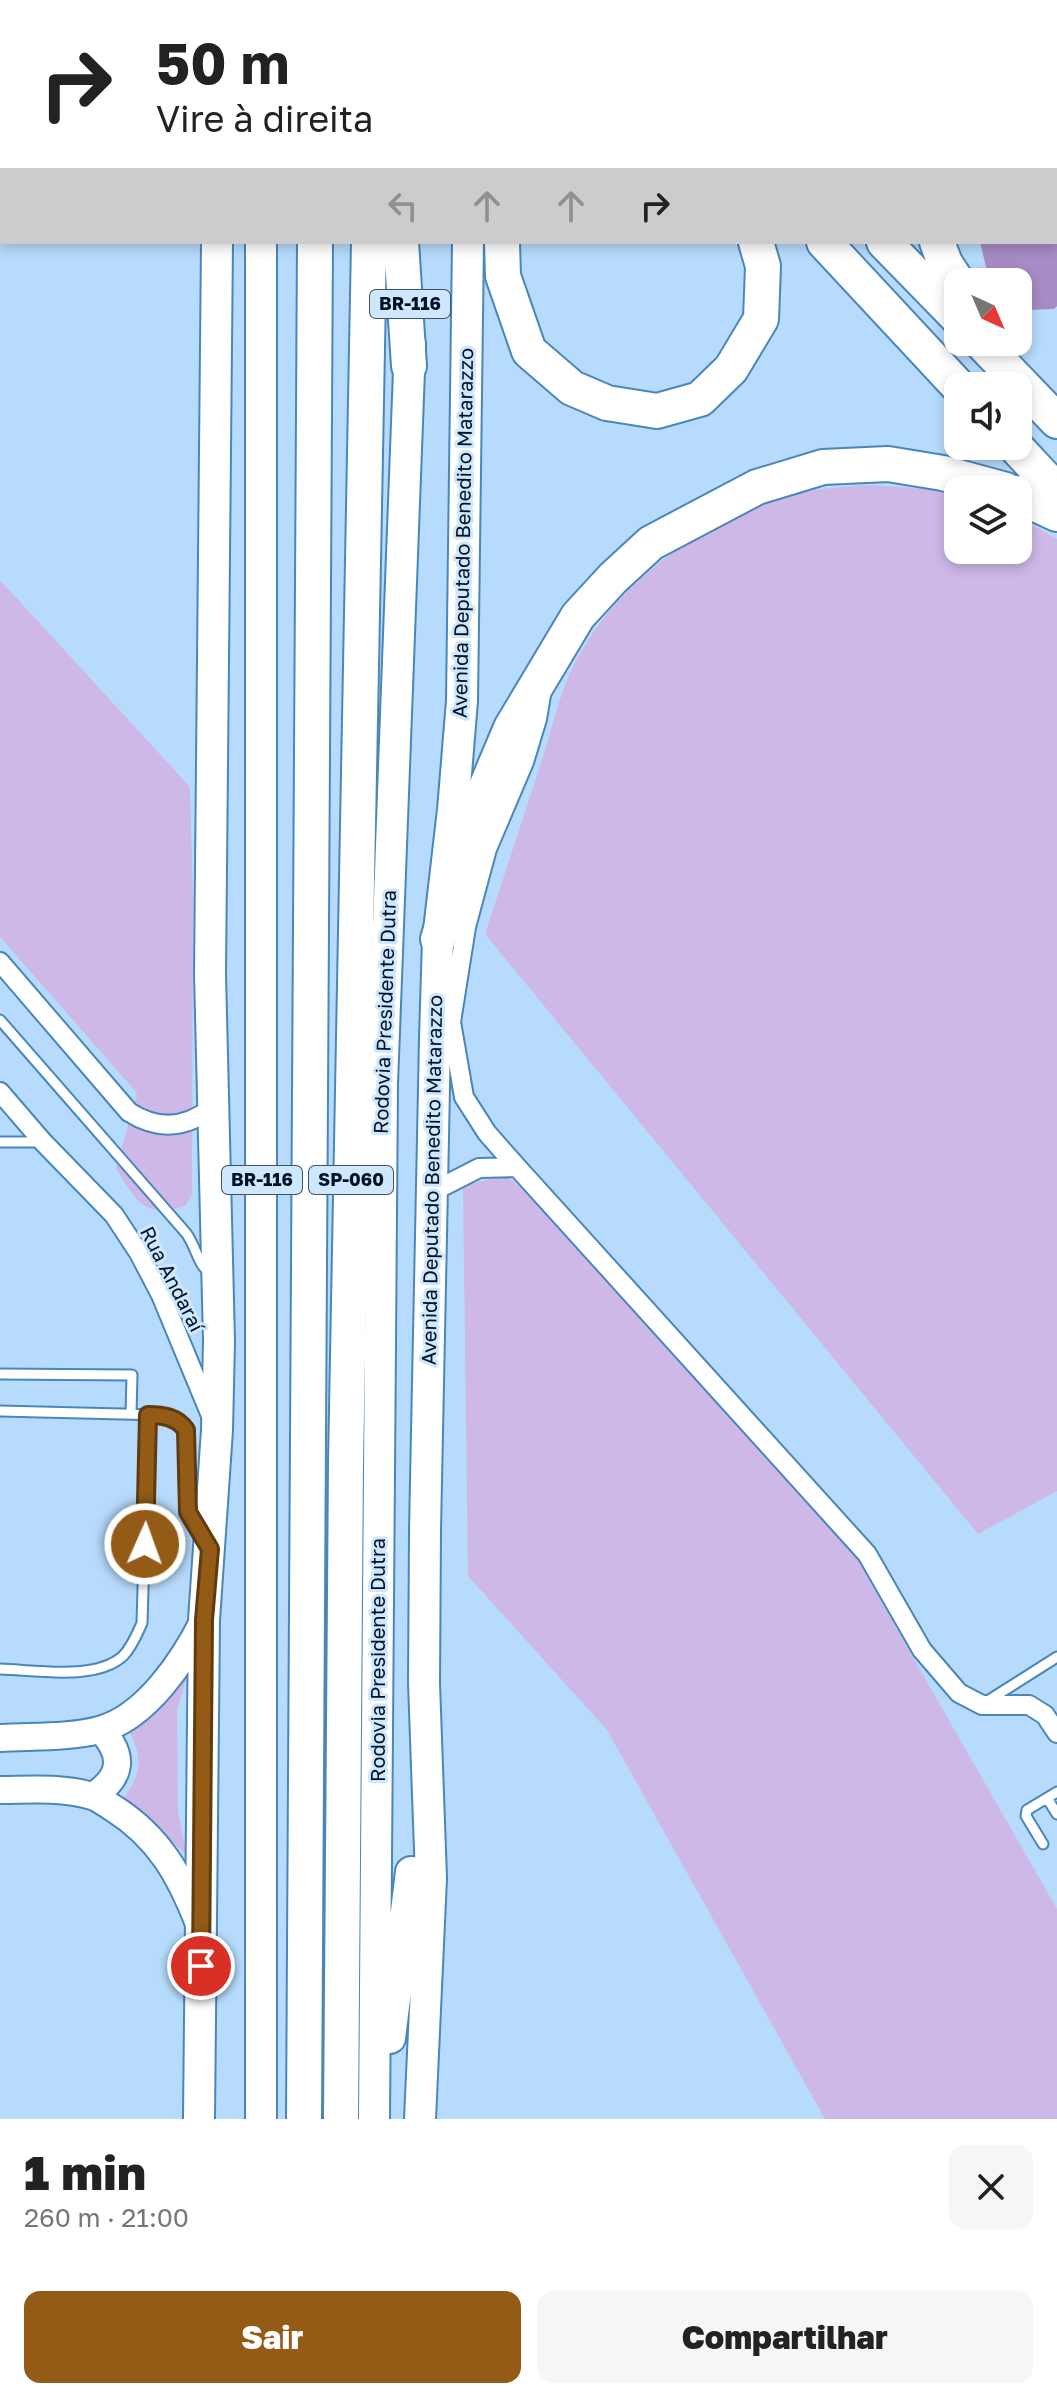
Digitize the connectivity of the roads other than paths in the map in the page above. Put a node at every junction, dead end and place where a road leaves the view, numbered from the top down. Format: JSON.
{"nodes":[{"id":1,"x":217,"y":244,"type":"edge"},
{"id":2,"x":261,"y":244,"type":"edge"},
{"id":3,"x":315,"y":244,"type":"edge"},
{"id":4,"x":369,"y":244,"type":"edge"},
{"id":5,"x":401,"y":244,"type":"edge"},
{"id":6,"x":411,"y":244,"type":"edge"},
{"id":7,"x":468,"y":244,"type":"edge"},
{"id":8,"x":502,"y":244,"type":"edge"},
{"id":9,"x":757,"y":244,"type":"edge"},
{"id":10,"x":826,"y":244,"type":"edge"},
{"id":11,"x":886,"y":244,"type":"edge"},
{"id":12,"x":938,"y":244,"type":"edge"},
{"id":13,"x":948,"y":268,"type":"edge"},
{"id":14,"x":944,"y":304,"type":"edge"},
{"id":15,"x":994,"y":356,"type":"edge"},
{"id":16,"x":1014,"y":356,"type":"edge"},
{"id":17,"x":409,"y":366,"type":"junction"},
{"id":18,"x":945,"y":372,"type":"edge"},
{"id":19,"x":1057,"y":406,"type":"edge"},
{"id":20,"x":1057,"y":421,"type":"edge"},
{"id":21,"x":1028,"y":460,"type":"edge"},
{"id":22,"x":954,"y":476,"type":"edge"},
{"id":23,"x":1057,"y":491,"type":"edge"},
{"id":24,"x":1032,"y":502,"type":"edge"},
{"id":25,"x":1057,"y":514,"type":"edge"},
{"id":26,"x":545,"y":669,"type":"junction"},
{"id":27,"x":438,"y":939,"type":"junction"},
{"id":28,"x":0,"y":962,"type":"edge"},
{"id":29,"x":0,"y":1020,"type":"edge"},
{"id":30,"x":0,"y":1092,"type":"edge"},
{"id":31,"x":211,"y":1108,"type":"junction"},
{"id":32,"x":0,"y":1142,"type":"edge"},
{"id":33,"x":43,"y":1142,"type":"junction"},
{"id":34,"x":517,"y":1167,"type":"junction"},
{"id":35,"x":432,"y":1192,"type":"junction"},
{"id":36,"x":217,"y":1278,"type":"junction"},
{"id":37,"x":0,"y":1374,"type":"edge"},
{"id":38,"x":0,"y":1411,"type":"edge"},
{"id":39,"x":131,"y":1414,"type":"junction"},
{"id":40,"x":148,"y":1415,"type":"junction"},
{"id":41,"x":217,"y":1430,"type":"junction"},
{"id":42,"x":210,"y":1549,"type":"junction"},
{"id":43,"x":204,"y":1620,"type":"junction"},
{"id":44,"x":1057,"y":1657,"type":"edge"},
{"id":45,"x":0,"y":1669,"type":"edge"},
{"id":46,"x":424,"y":1683,"type":"junction"},
{"id":47,"x":982,"y":1705,"type":"junction"},
{"id":48,"x":101,"y":1730,"type":"junction"},
{"id":49,"x":1057,"y":1733,"type":"edge"},
{"id":50,"x":0,"y":1738,"type":"edge"},
{"id":51,"x":0,"y":1790,"type":"edge"},
{"id":52,"x":1057,"y":1792,"type":"edge"},
{"id":53,"x":93,"y":1796,"type":"junction"},
{"id":54,"x":1047,"y":1798,"type":"junction"},
{"id":55,"x":1057,"y":1814,"type":"edge"},
{"id":56,"x":1043,"y":1844,"type":"dead end"},
{"id":57,"x":201,"y":1930,"type":"junction"},
{"id":58,"x":200,"y":2116,"type":"edge"},
{"id":59,"x":261,"y":2119,"type":"edge"},
{"id":60,"x":304,"y":2119,"type":"edge"},
{"id":61,"x":341,"y":2119,"type":"edge"},
{"id":62,"x":375,"y":2119,"type":"edge"},
{"id":63,"x":420,"y":2119,"type":"edge"}],
"edges":[{"from":1,"to":31,"type":"main road"},
{"from":2,"to":59,"type":"main road","number":"BR-116"},
{"from":3,"to":60,"type":"highway","number":"SP-060"},
{"from":4,"to":61,"type":"highway","name":"Rodovia Presidente Dutra","number":"SP-060"},
{"from":5,"to":17,"type":"highway"},
{"from":6,"to":17,"type":"main road","name":"Rodovia Presidente Dutra","number":"BR-116"},
{"from":7,"to":27,"type":"main road","name":"Avenida Deputado Benedito Matarazzo"},
{"from":8,"to":9,"type":"highway"},
{"from":10,"to":18,"type":"highway"},
{"from":11,"to":14,"type":"highway"},
{"from":12,"to":13,"type":"highway"},
{"from":15,"to":20,"type":"highway"},
{"from":16,"to":19,"type":"highway"},
{"from":17,"to":62,"type":"main road","name":"Rodovia Presidente Dutra","number":"BR-116"},
{"from":21,"to":23,"type":"highway"},
{"from":22,"to":26,"type":"highway"},
{"from":24,"to":25,"type":"highway"},
{"from":26,"to":27,"type":"highway"},
{"from":26,"to":34,"type":"street"},
{"from":27,"to":35,"type":"main road","name":"Avenida Deputado Benedito Matarazzo"},
{"from":28,"to":31,"type":"street"},
{"from":29,"to":36,"type":"lane"},
{"from":30,"to":33,"type":"street","name":"Rua Andaraí"},
{"from":31,"to":36,"type":"main road"},
{"from":32,"to":33,"type":"lane"},
{"from":33,"to":41,"type":"street","name":"Rua Andaraí"},
{"from":34,"to":35,"type":"street"},
{"from":34,"to":47,"type":"street"},
{"from":35,"to":46,"type":"main road","name":"Avenida Deputado Benedito Matarazzo"},
{"from":36,"to":41,"type":"main road"},
{"from":37,"to":39,"type":"lane"},
{"from":38,"to":39,"type":"lane"},
{"from":39,"to":40,"type":"lane"},
{"from":40,"to":42,"type":"lane"},
{"from":40,"to":45,"type":"lane"},
{"from":41,"to":42,"type":"main road"},
{"from":42,"to":43,"type":"main road"},
{"from":43,"to":48,"type":"main road"},
{"from":43,"to":57,"type":"main road"},
{"from":44,"to":47,"type":"lane"},
{"from":46,"to":62,"type":"main road"},
{"from":46,"to":63,"type":"main road","name":"Avenida Deputado Benedito Matarazzo"},
{"from":47,"to":49,"type":"street"},
{"from":48,"to":50,"type":"main road"},
{"from":48,"to":53,"type":"main road"},
{"from":51,"to":53,"type":"main road"},
{"from":52,"to":54,"type":"lane"},
{"from":53,"to":57,"type":"main road"},
{"from":54,"to":55,"type":"lane"},
{"from":54,"to":56,"type":"lane"},
{"from":57,"to":58,"type":"main road"}]}
